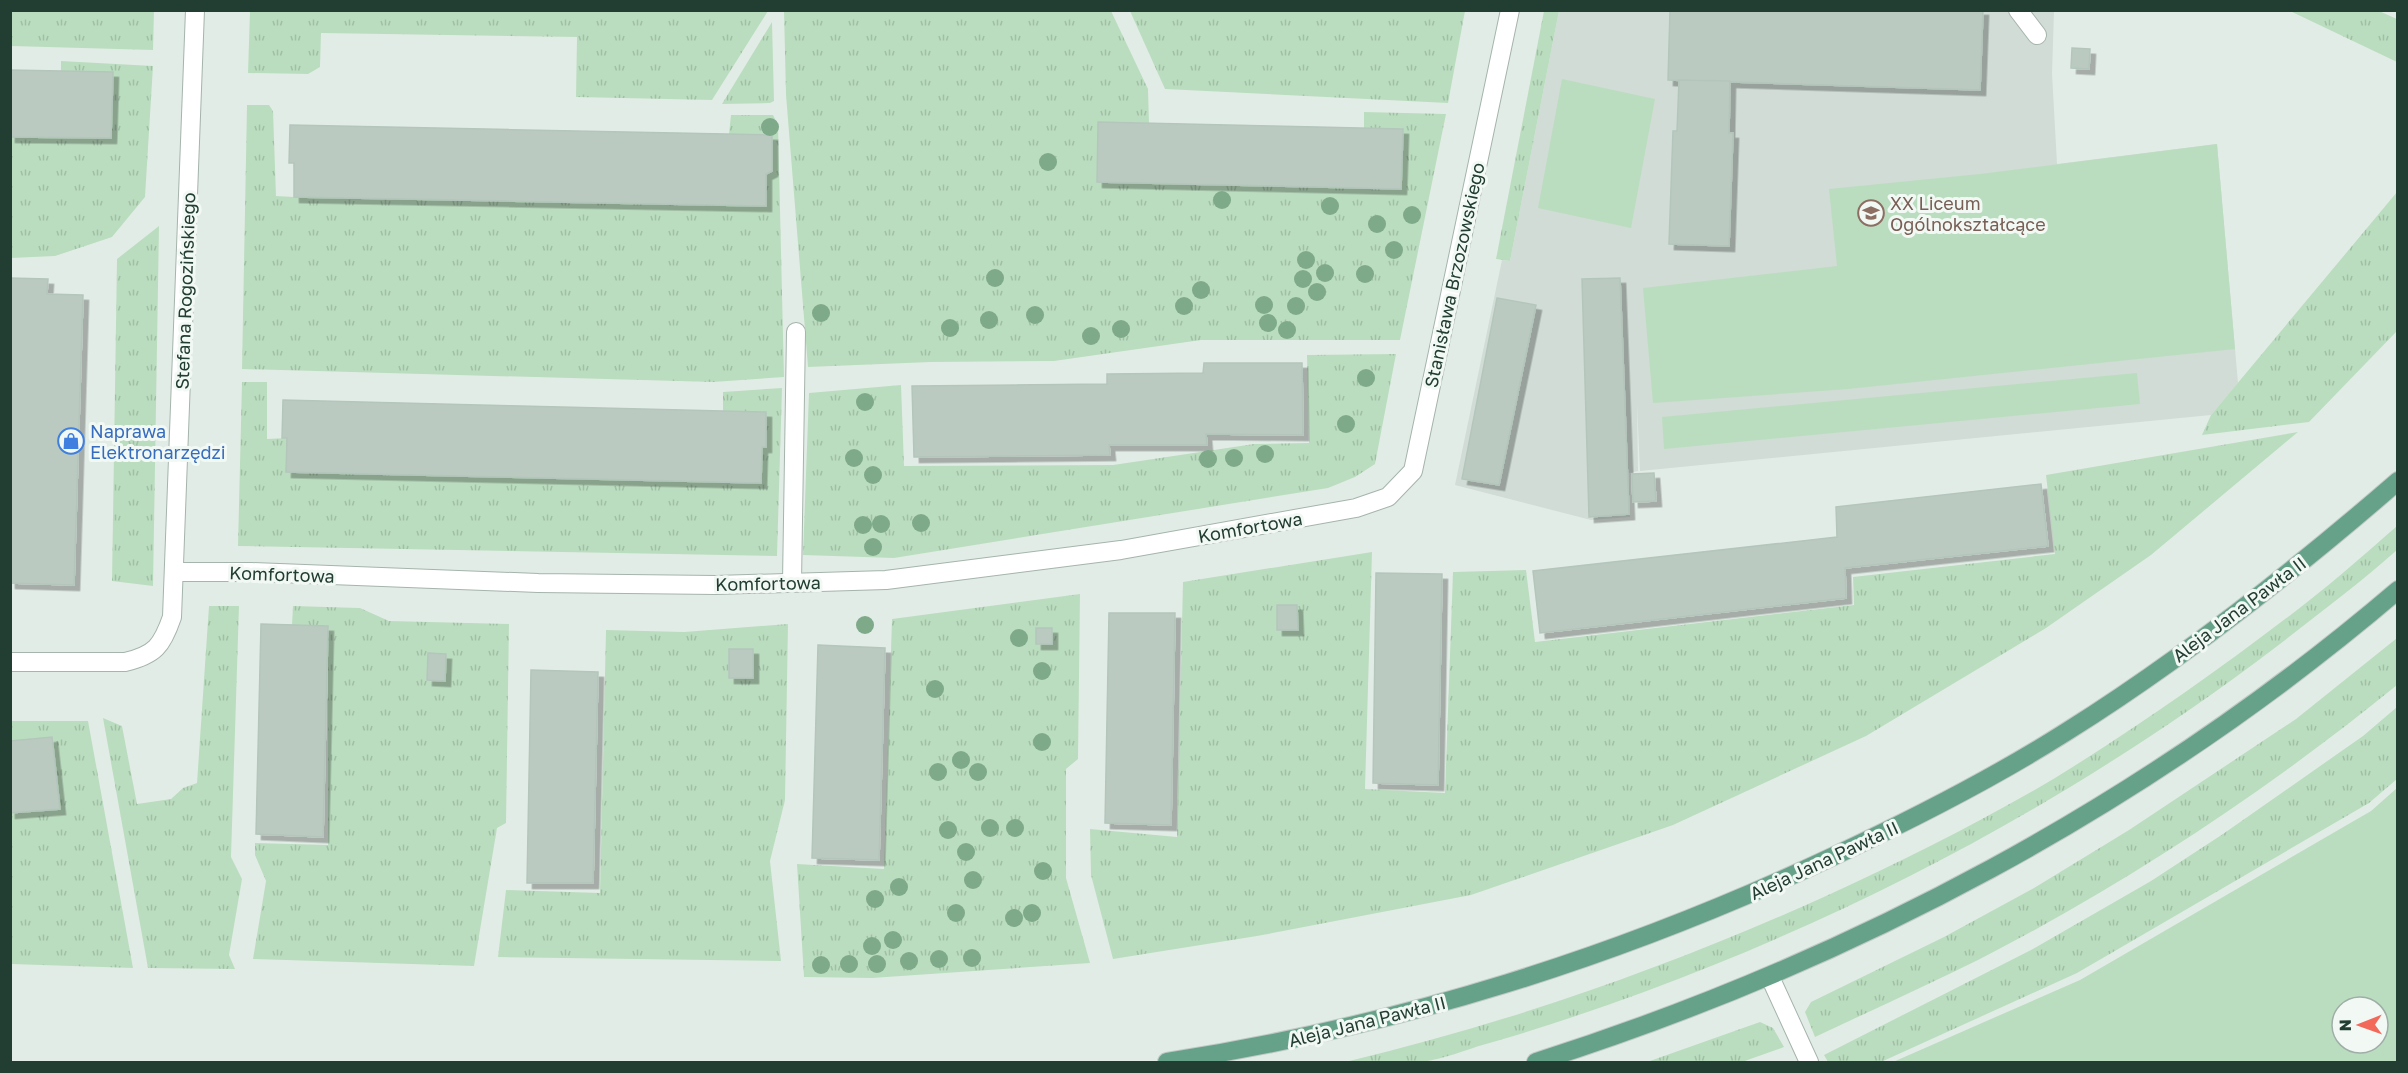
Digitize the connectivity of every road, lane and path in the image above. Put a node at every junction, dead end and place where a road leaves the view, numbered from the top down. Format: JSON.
{"nodes":[{"id":1,"x":195,"y":10,"type":"edge"},
{"id":2,"x":1510,"y":10,"type":"edge"},
{"id":3,"x":2018,"y":10,"type":"edge"},
{"id":4,"x":2037,"y":35,"type":"dead end"},
{"id":5,"x":796,"y":332,"type":"dead end"},
{"id":6,"x":2397,"y":480,"type":"edge"},
{"id":7,"x":1356,"y":508,"type":"joint"},
{"id":8,"x":175,"y":572,"type":"junction"},
{"id":9,"x":792,"y":582,"type":"junction"},
{"id":10,"x":2397,"y":590,"type":"edge"},
{"id":11,"x":10,"y":662,"type":"edge"},
{"id":12,"x":1770,"y":977,"type":"junction"},
{"id":13,"x":1167,"y":1062,"type":"edge"},
{"id":14,"x":1536,"y":1062,"type":"edge"},
{"id":15,"x":1809,"y":1062,"type":"edge"}],
"edges":[{"from":1,"to":8,"type":"street","name":"Stefana Rogozińskiego"},
{"from":2,"to":7,"type":"street","name":"Stanisława Brzozowskiego"},
{"from":3,"to":4,"type":"street"},
{"from":5,"to":9,"type":"street"},
{"from":6,"to":13,"type":"main road","name":"Aleja Jana Pawła II"},
{"from":7,"to":9,"type":"street","name":"Komfortowa"},
{"from":8,"to":9,"type":"street","name":"Komfortowa"},
{"from":8,"to":11,"type":"street","name":"Stefana Rogozińskiego"},
{"from":10,"to":12,"type":"main road"},
{"from":12,"to":14,"type":"main road"},
{"from":12,"to":15,"type":"street"}]}
